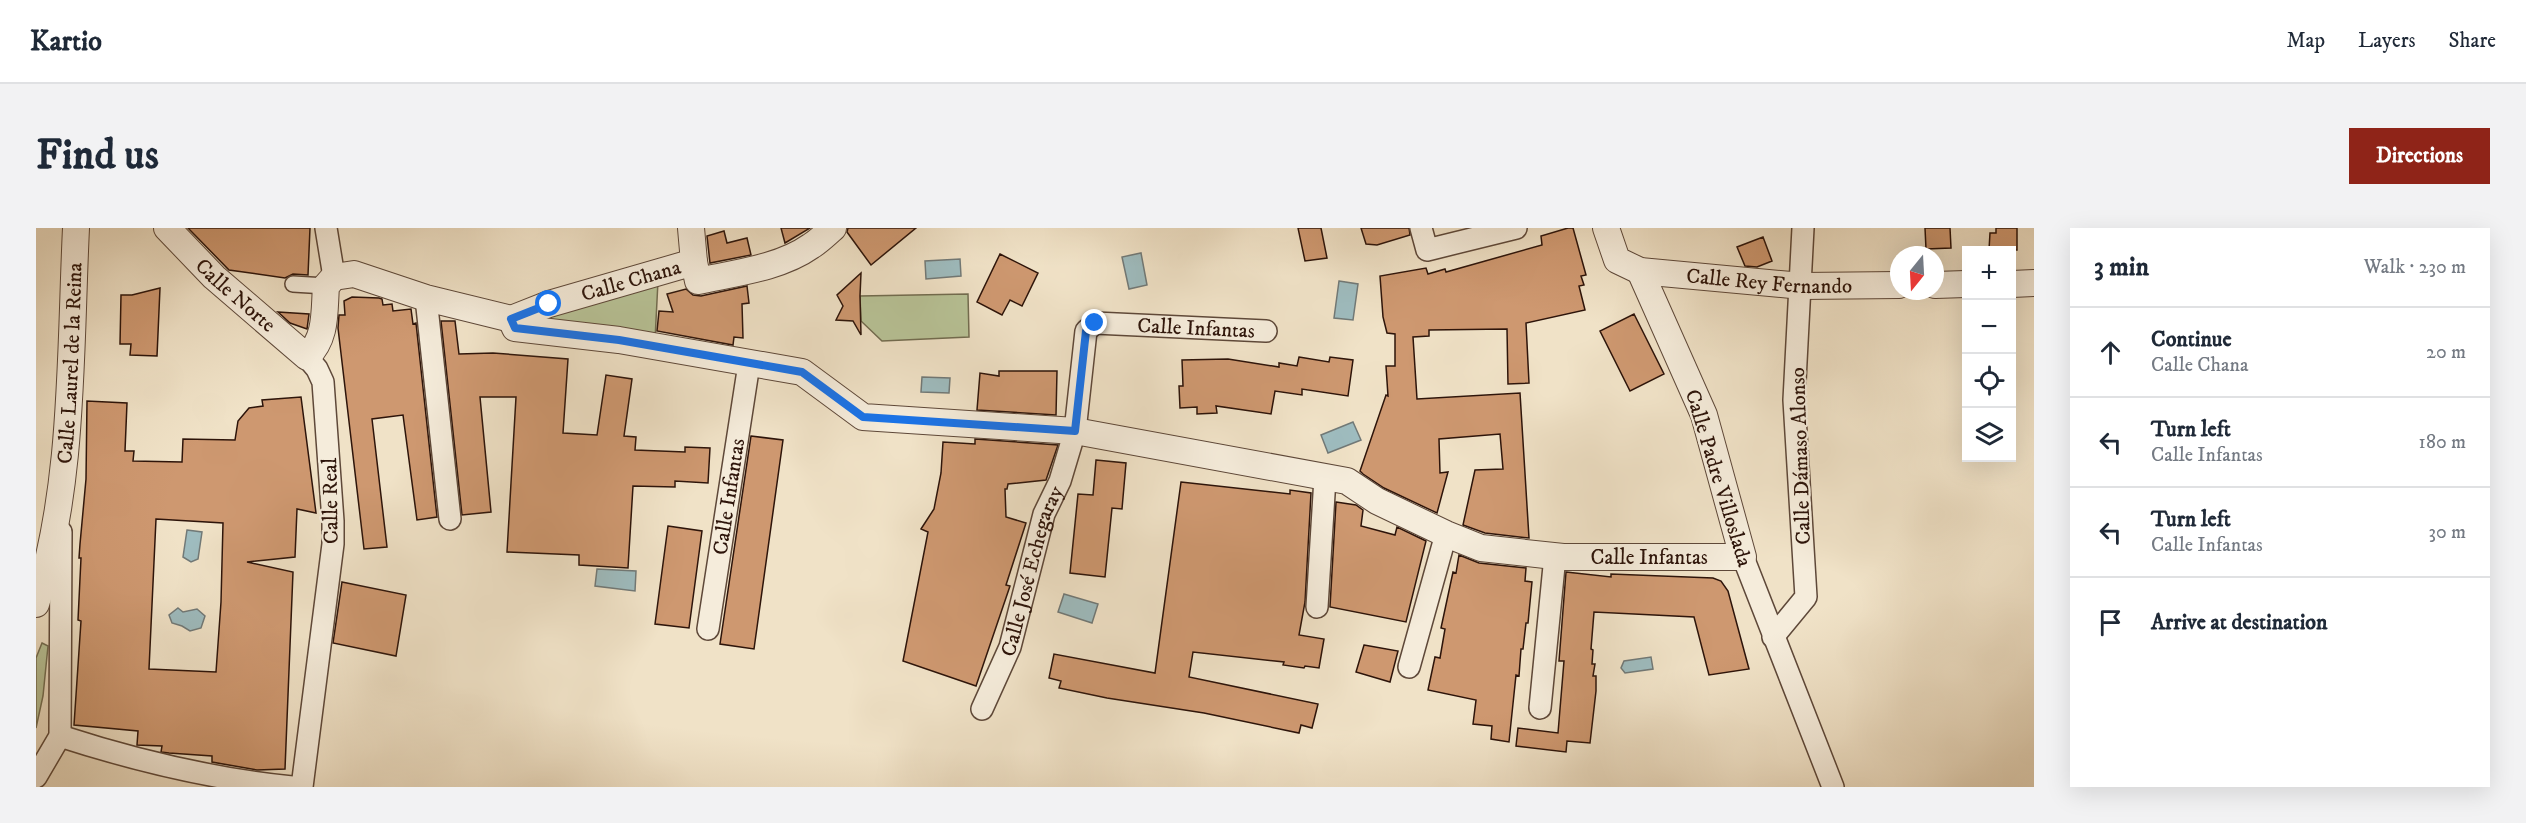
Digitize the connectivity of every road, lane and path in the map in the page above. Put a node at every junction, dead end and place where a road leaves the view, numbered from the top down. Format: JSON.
{"nodes":[{"id":1,"x":76,"y":228,"type":"edge"},
{"id":2,"x":167,"y":228,"type":"edge"},
{"id":3,"x":326,"y":228,"type":"edge"},
{"id":4,"x":692,"y":228,"type":"edge"},
{"id":5,"x":833,"y":228,"type":"edge"},
{"id":6,"x":1421,"y":228,"type":"edge"},
{"id":7,"x":1516,"y":228,"type":"edge"},
{"id":8,"x":1606,"y":228,"type":"edge"},
{"id":9,"x":1803,"y":228,"type":"edge"},
{"id":10,"x":694,"y":262,"type":"junction"},
{"id":11,"x":1640,"y":271,"type":"junction"},
{"id":12,"x":330,"y":282,"type":"junction"},
{"id":13,"x":2034,"y":283,"type":"edge"},
{"id":14,"x":293,"y":284,"type":"dead end"},
{"id":15,"x":1962,"y":284,"type":"edge"},
{"id":16,"x":2016,"y":284,"type":"edge"},
{"id":17,"x":1890,"y":285,"type":"edge"},
{"id":18,"x":1944,"y":285,"type":"edge"},
{"id":19,"x":1802,"y":286,"type":"junction"},
{"id":20,"x":426,"y":298,"type":"junction"},
{"id":21,"x":511,"y":319,"type":"junction"},
{"id":22,"x":1266,"y":331,"type":"dead end"},
{"id":23,"x":307,"y":357,"type":"junction"},
{"id":24,"x":748,"y":364,"type":"junction"},
{"id":25,"x":1075,"y":431,"type":"junction"},
{"id":26,"x":1325,"y":478,"type":"junction"},
{"id":27,"x":60,"y":498,"type":"junction"},
{"id":28,"x":450,"y":519,"type":"dead end"},
{"id":29,"x":1446,"y":534,"type":"junction"},
{"id":30,"x":1555,"y":556,"type":"junction"},
{"id":31,"x":1743,"y":557,"type":"junction"},
{"id":32,"x":36,"y":604,"type":"edge"},
{"id":33,"x":1317,"y":607,"type":"dead end"},
{"id":34,"x":708,"y":629,"type":"dead end"},
{"id":35,"x":1777,"y":646,"type":"junction"},
{"id":36,"x":1409,"y":667,"type":"dead end"},
{"id":37,"x":1540,"y":708,"type":"dead end"},
{"id":38,"x":982,"y":709,"type":"dead end"},
{"id":39,"x":60,"y":736,"type":"junction"},
{"id":40,"x":36,"y":777,"type":"edge"},
{"id":41,"x":292,"y":787,"type":"edge"},
{"id":42,"x":302,"y":787,"type":"edge"},
{"id":43,"x":1833,"y":787,"type":"edge"}],
"edges":[{"from":1,"to":27,"type":"street","name":"Calle Laurel de la Reina"},
{"from":2,"to":23,"type":"street","name":"Calle Norte"},
{"from":3,"to":12,"type":"street"},
{"from":4,"to":10,"type":"street"},
{"from":5,"to":10,"type":"street","name":"Calle Chana"},
{"from":6,"to":7,"type":"street"},
{"from":8,"to":11,"type":"street"},
{"from":9,"to":19,"type":"street","name":"Calle Dámaso Alonso"},
{"from":10,"to":21,"type":"street","name":"Calle Chana"},
{"from":11,"to":19,"type":"street","name":"Calle Rey Fernando"},
{"from":11,"to":31,"type":"street","name":"Calle Padre Villoslada"},
{"from":12,"to":14,"type":"street"},
{"from":12,"to":20,"type":"street","name":"Calle Infantas"},
{"from":12,"to":23,"type":"street"},
{"from":13,"to":16,"type":"street"},
{"from":15,"to":18,"type":"street"},
{"from":17,"to":19,"type":"street","name":"Calle Rey Fernando"},
{"from":19,"to":35,"type":"street","name":"Calle Dámaso Alonso"},
{"from":20,"to":21,"type":"street","name":"Calle Infantas"},
{"from":20,"to":28,"type":"street"},
{"from":21,"to":24,"type":"street","name":"Calle Infantas"},
{"from":22,"to":25,"type":"street","name":"Calle Infantas"},
{"from":23,"to":42,"type":"street","name":"Calle Real"},
{"from":24,"to":25,"type":"street","name":"Calle Infantas"},
{"from":24,"to":34,"type":"street","name":"Calle Infantas"},
{"from":25,"to":26,"type":"street","name":"Calle Infantas"},
{"from":25,"to":38,"type":"street","name":"Calle José Echegaray"},
{"from":26,"to":29,"type":"street","name":"Calle Infantas"},
{"from":26,"to":33,"type":"street"},
{"from":27,"to":32,"type":"street","name":"Calle Laurel de la Reina"},
{"from":27,"to":39,"type":"street","name":"Calle Laurel de la Reina"},
{"from":29,"to":30,"type":"street","name":"Calle Infantas"},
{"from":29,"to":36,"type":"street"},
{"from":30,"to":31,"type":"street","name":"Calle Infantas"},
{"from":30,"to":37,"type":"street"},
{"from":31,"to":35,"type":"street","name":"Calle Padre Villoslada"},
{"from":35,"to":43,"type":"street","name":"Calle Padre Villoslada"},
{"from":39,"to":40,"type":"street"},
{"from":39,"to":41,"type":"street"}]}
